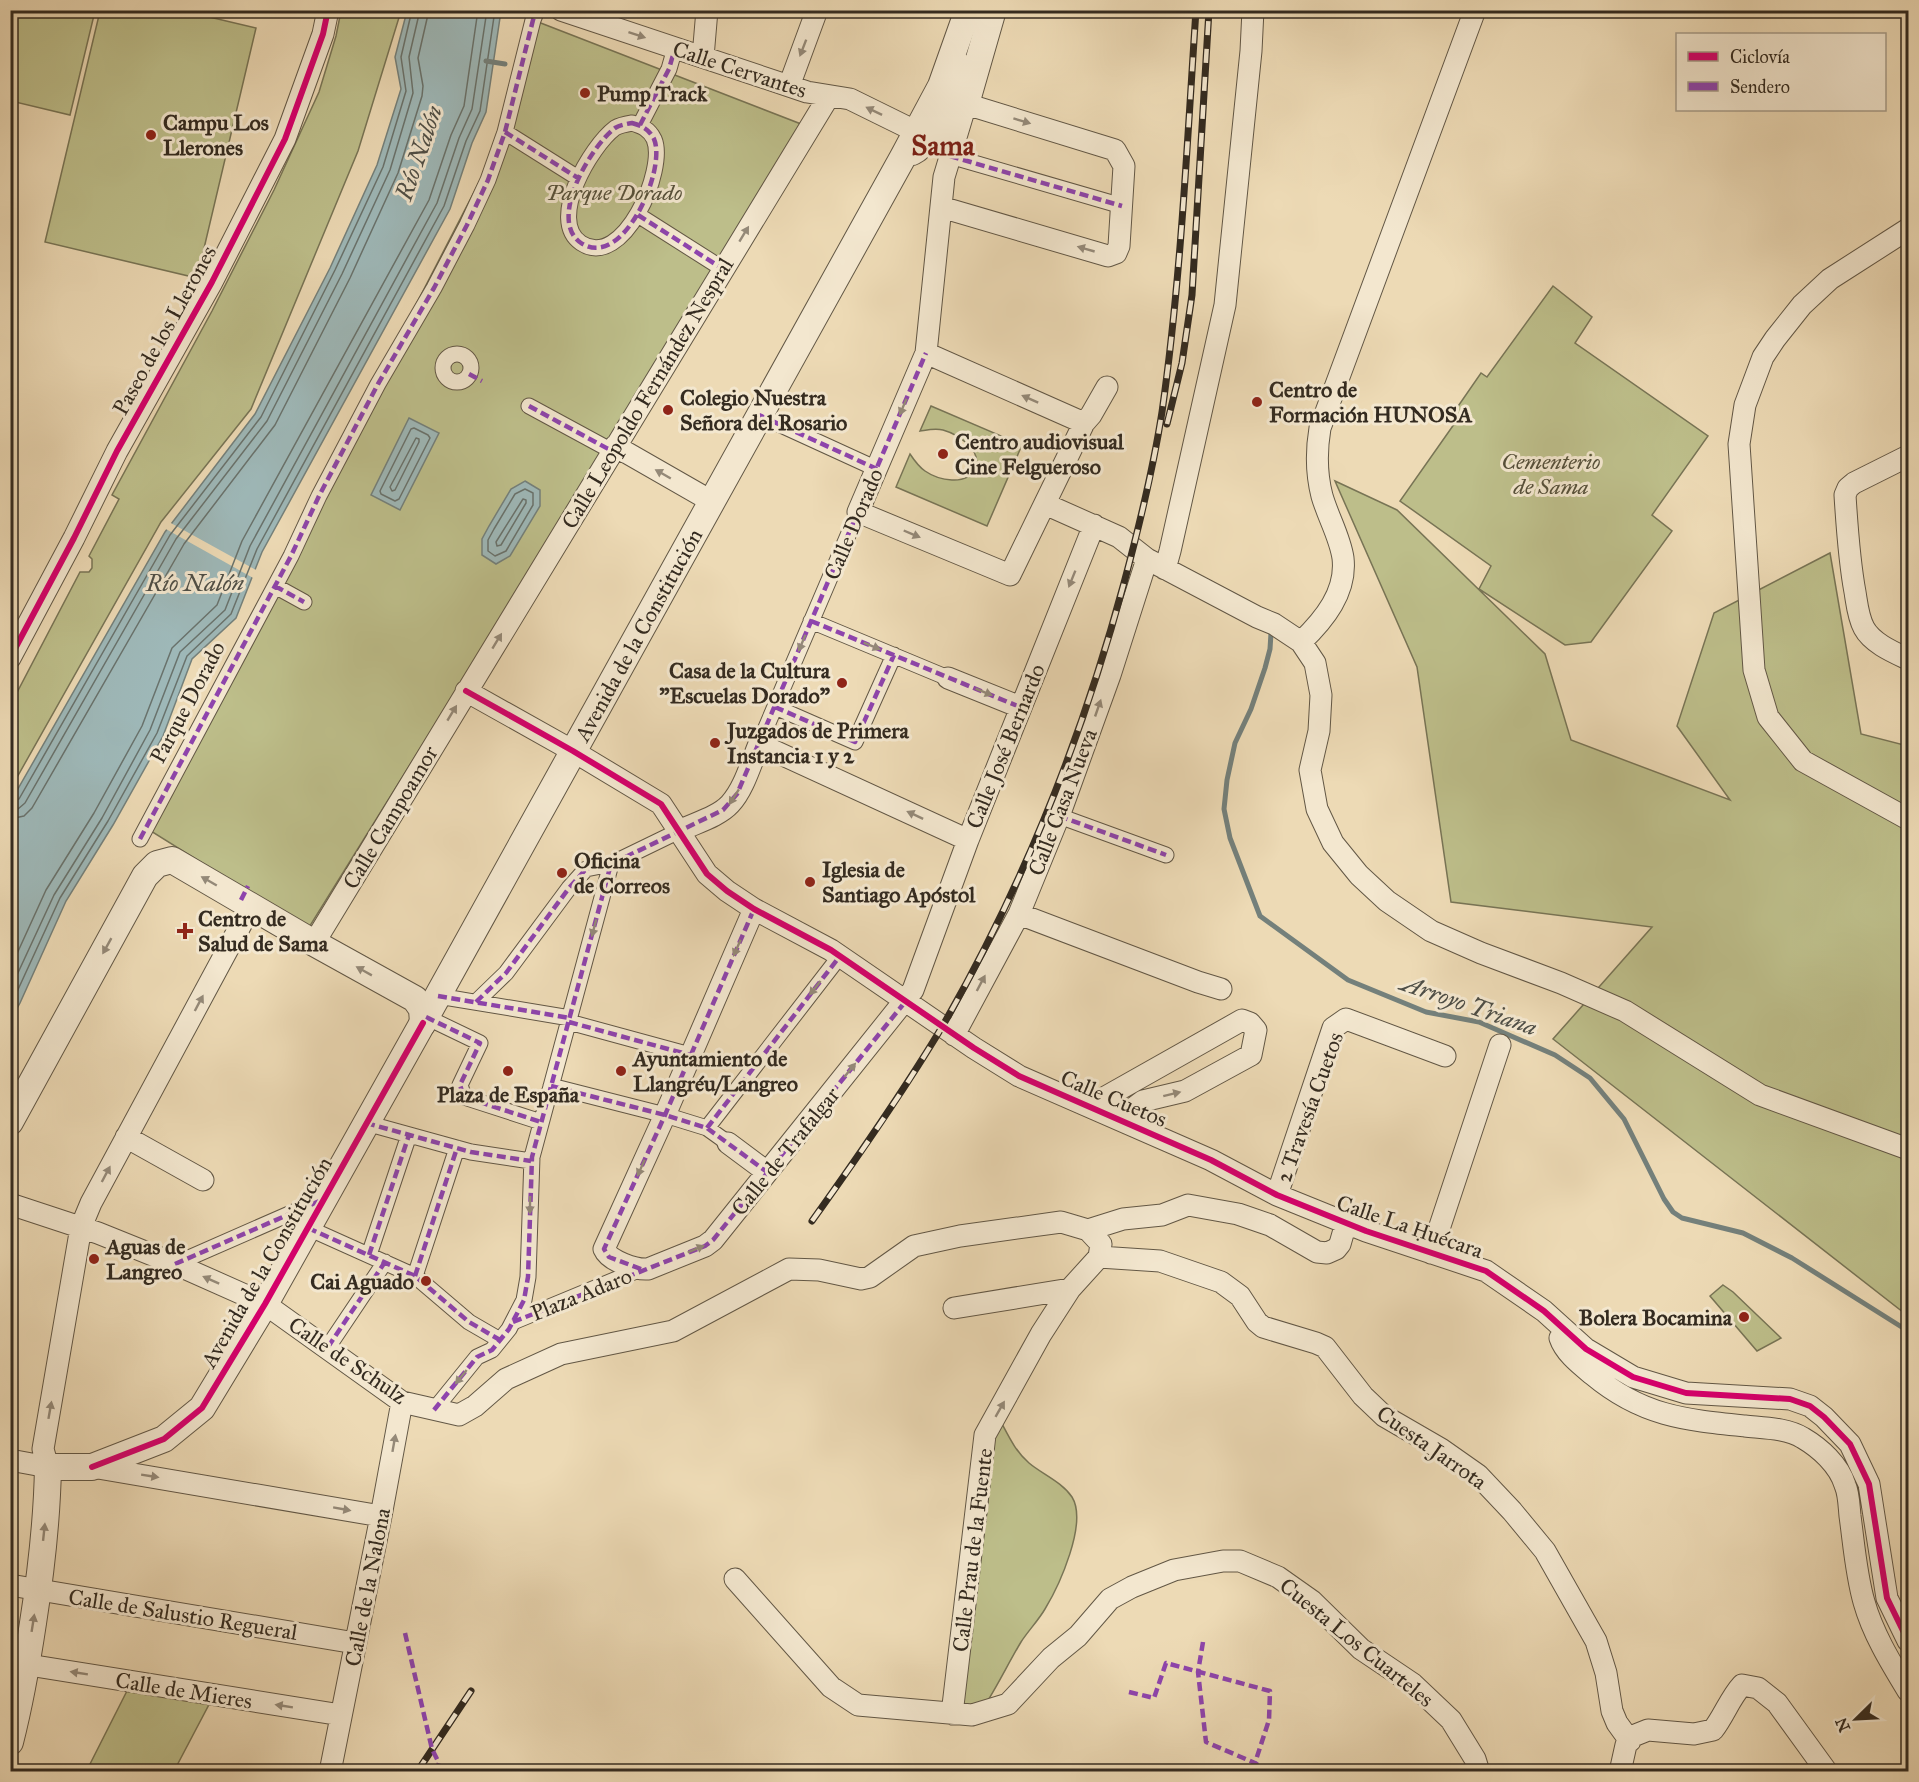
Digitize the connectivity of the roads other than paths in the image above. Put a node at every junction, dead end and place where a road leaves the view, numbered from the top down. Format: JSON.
{"nodes":[{"id":1,"x":328,"y":10,"type":"edge"},
{"id":2,"x":537,"y":10,"type":"edge"},
{"id":3,"x":561,"y":10,"type":"edge"},
{"id":4,"x":707,"y":10,"type":"edge"},
{"id":5,"x":817,"y":10,"type":"edge"},
{"id":6,"x":968,"y":10,"type":"edge"},
{"id":7,"x":978,"y":10,"type":"edge"},
{"id":8,"x":993,"y":10,"type":"edge"},
{"id":9,"x":1253,"y":10,"type":"edge"},
{"id":10,"x":1475,"y":10,"type":"edge"},
{"id":11,"x":675,"y":48,"type":"junction"},
{"id":12,"x":703,"y":57,"type":"junction"},
{"id":13,"x":789,"y":86,"type":"junction"},
{"id":14,"x":829,"y":96,"type":"junction"},
{"id":15,"x":959,"y":111,"type":"junction"},
{"id":16,"x":640,"y":125,"type":"junction"},
{"id":17,"x":505,"y":132,"type":"junction"},
{"id":18,"x":913,"y":146,"type":"junction"},
{"id":19,"x":952,"y":149,"type":"junction"},
{"id":20,"x":944,"y":177,"type":"junction"},
{"id":21,"x":578,"y":178,"type":"junction"},
{"id":22,"x":1122,"y":206,"type":"junction"},
{"id":23,"x":941,"y":207,"type":"junction"},
{"id":24,"x":638,"y":215,"type":"junction"},
{"id":25,"x":1908,"y":229,"type":"edge"},
{"id":26,"x":723,"y":268,"type":"junction"},
{"id":27,"x":926,"y":353,"type":"junction"},
{"id":28,"x":1107,"y":387,"type":"dead end"},
{"id":29,"x":529,"y":406,"type":"dead end"},
{"id":30,"x":759,"y":415,"type":"junction"},
{"id":31,"x":1084,"y":423,"type":"junction"},
{"id":32,"x":614,"y":448,"type":"junction"},
{"id":33,"x":1908,"y":456,"type":"edge"},
{"id":34,"x":877,"y":469,"type":"junction"},
{"id":35,"x":711,"y":501,"type":"junction"},
{"id":36,"x":1045,"y":504,"type":"junction"},
{"id":37,"x":858,"y":512,"type":"junction"},
{"id":38,"x":1094,"y":525,"type":"junction"},
{"id":39,"x":1155,"y":564,"type":"junction"},
{"id":40,"x":275,"y":586,"type":"junction"},
{"id":41,"x":304,"y":602,"type":"dead end"},
{"id":42,"x":812,"y":621,"type":"junction"},
{"id":43,"x":1301,"y":642,"type":"junction"},
{"id":44,"x":894,"y":655,"type":"junction"},
{"id":45,"x":10,"y":658,"type":"edge"},
{"id":46,"x":1908,"y":659,"type":"edge"},
{"id":47,"x":948,"y":678,"type":"joint"},
{"id":48,"x":463,"y":689,"type":"junction"},
{"id":49,"x":775,"y":707,"type":"junction"},
{"id":50,"x":1020,"y":707,"type":"junction"},
{"id":51,"x":759,"y":744,"type":"junction"},
{"id":52,"x":573,"y":751,"type":"junction"},
{"id":53,"x":1059,"y":816,"type":"junction"},
{"id":54,"x":1908,"y":819,"type":"edge"},
{"id":55,"x":680,"y":831,"type":"junction"},
{"id":56,"x":140,"y":839,"type":"dead end"},
{"id":57,"x":969,"y":840,"type":"junction"},
{"id":58,"x":1166,"y":855,"type":"dead end"},
{"id":59,"x":611,"y":864,"type":"junction"},
{"id":60,"x":247,"y":898,"type":"junction"},
{"id":61,"x":754,"y":909,"type":"junction"},
{"id":62,"x":1019,"y":914,"type":"junction"},
{"id":63,"x":314,"y":943,"type":"junction"},
{"id":64,"x":840,"y":956,"type":"junction"},
{"id":65,"x":1221,"y":989,"type":"dead end"},
{"id":66,"x":476,"y":1002,"type":"junction"},
{"id":67,"x":905,"y":1002,"type":"junction"},
{"id":68,"x":428,"y":1006,"type":"junction"},
{"id":69,"x":570,"y":1018,"type":"junction"},
{"id":70,"x":948,"y":1031,"type":"junction"},
{"id":71,"x":1500,"y":1045,"type":"dead end"},
{"id":72,"x":690,"y":1055,"type":"junction"},
{"id":73,"x":1445,"y":1056,"type":"dead end"},
{"id":74,"x":551,"y":1086,"type":"junction"},
{"id":75,"x":1098,"y":1110,"type":"junction"},
{"id":76,"x":665,"y":1115,"type":"junction"},
{"id":77,"x":10,"y":1122,"type":"edge"},
{"id":78,"x":366,"y":1123,"type":"junction"},
{"id":79,"x":540,"y":1123,"type":"junction"},
{"id":80,"x":1127,"y":1123,"type":"junction"},
{"id":81,"x":707,"y":1128,"type":"junction"},
{"id":82,"x":409,"y":1135,"type":"junction"},
{"id":83,"x":126,"y":1137,"type":"junction"},
{"id":84,"x":728,"y":1143,"type":"joint"},
{"id":85,"x":457,"y":1149,"type":"junction"},
{"id":86,"x":1908,"y":1149,"type":"edge"},
{"id":87,"x":531,"y":1159,"type":"junction"},
{"id":88,"x":767,"y":1172,"type":"junction"},
{"id":89,"x":203,"y":1180,"type":"dead end"},
{"id":90,"x":1277,"y":1195,"type":"junction"},
{"id":91,"x":324,"y":1199,"type":"junction"},
{"id":92,"x":10,"y":1204,"type":"edge"},
{"id":93,"x":1346,"y":1223,"type":"junction"},
{"id":94,"x":81,"y":1227,"type":"junction"},
{"id":95,"x":308,"y":1228,"type":"junction"},
{"id":96,"x":1088,"y":1230,"type":"junction"},
{"id":97,"x":1431,"y":1253,"type":"junction"},
{"id":98,"x":369,"y":1255,"type":"junction"},
{"id":99,"x":1099,"y":1257,"type":"junction"},
{"id":100,"x":385,"y":1262,"type":"junction"},
{"id":101,"x":175,"y":1264,"type":"junction"},
{"id":102,"x":642,"y":1269,"type":"junction"},
{"id":103,"x":415,"y":1276,"type":"junction"},
{"id":104,"x":1070,"y":1289,"type":"junction"},
{"id":105,"x":265,"y":1304,"type":"junction"},
{"id":106,"x":954,"y":1308,"type":"dead end"},
{"id":107,"x":1554,"y":1320,"type":"junction"},
{"id":108,"x":507,"y":1330,"type":"junction"},
{"id":109,"x":328,"y":1347,"type":"junction"},
{"id":110,"x":402,"y":1402,"type":"junction"},
{"id":111,"x":434,"y":1410,"type":"junction"},
{"id":112,"x":10,"y":1460,"type":"edge"},
{"id":113,"x":48,"y":1467,"type":"junction"},
{"id":114,"x":92,"y":1467,"type":"junction"},
{"id":115,"x":381,"y":1516,"type":"junction"},
{"id":116,"x":735,"y":1579,"type":"dead end"},
{"id":117,"x":10,"y":1585,"type":"edge"},
{"id":118,"x":38,"y":1590,"type":"junction"},
{"id":119,"x":1908,"y":1641,"type":"edge"},
{"id":120,"x":356,"y":1643,"type":"junction"},
{"id":121,"x":18,"y":1663,"type":"edge"},
{"id":122,"x":1908,"y":1691,"type":"edge"},
{"id":123,"x":952,"y":1713,"type":"junction"},
{"id":124,"x":342,"y":1715,"type":"junction"},
{"id":125,"x":1630,"y":1741,"type":"junction"},
{"id":126,"x":10,"y":1742,"type":"edge"},
{"id":127,"x":330,"y":1772,"type":"edge"},
{"id":128,"x":1479,"y":1772,"type":"edge"},
{"id":129,"x":1620,"y":1772,"type":"edge"},
{"id":130,"x":1827,"y":1772,"type":"edge"}],
"edges":[{"from":1,"to":45,"type":"street","name":"Paseo de los Llerones"},
{"from":2,"to":17,"type":"street","name":"Parque Dorado"},
{"from":3,"to":11,"type":"street","name":"Calle Cervantes","one_way":true},
{"from":4,"to":12,"type":"street"},
{"from":5,"to":13,"type":"street","one_way":true},
{"from":6,"to":18,"type":"street","name":"Avenida de la Constitución"},
{"from":7,"to":15,"type":"street"},
{"from":8,"to":15,"type":"street"},
{"from":9,"to":39,"type":"street","name":"Calle Casa Nueva"},
{"from":10,"to":43,"type":"street"},
{"from":11,"to":12,"type":"street","name":"Calle Cervantes"},
{"from":11,"to":16,"type":"street"},
{"from":12,"to":13,"type":"street","name":"Calle Cervantes"},
{"from":13,"to":14,"type":"street","name":"Calle Cervantes"},
{"from":18,"to":14,"type":"street","name":"Calle Cervantes","one_way":true},
{"from":26,"to":14,"type":"street","name":"Calle Leopoldo Fernández Nespral","one_way":true},
{"from":15,"to":18,"type":"street"},
{"from":15,"to":19,"type":"street"},
{"from":15,"to":22,"type":"street","one_way":true},
{"from":16,"to":21,"type":"street"},
{"from":16,"to":24,"type":"street"},
{"from":17,"to":21,"type":"street"},
{"from":17,"to":40,"type":"street","name":"Parque Dorado"},
{"from":18,"to":20,"type":"street","name":"Calle Cervantes"},
{"from":18,"to":30,"type":"street","name":"Avenida de la Constitución"},
{"from":19,"to":20,"type":"street","name":"Calle Dorado"},
{"from":19,"to":22,"type":"street"},
{"from":20,"to":23,"type":"street","name":"Calle Dorado"},
{"from":21,"to":24,"type":"street"},
{"from":22,"to":23,"type":"street","one_way":true},
{"from":23,"to":27,"type":"street","name":"Calle Dorado"},
{"from":24,"to":26,"type":"street"},
{"from":25,"to":54,"type":"street"},
{"from":26,"to":32,"type":"street","name":"Calle Leopoldo Fernández Nespral"},
{"from":31,"to":27,"type":"street","one_way":true},
{"from":27,"to":34,"type":"street","name":"Calle Dorado","one_way":true},
{"from":28,"to":31,"type":"street"},
{"from":29,"to":32,"type":"street"},
{"from":30,"to":34,"type":"street"},
{"from":30,"to":35,"type":"street","name":"Avenida de la Constitución"},
{"from":31,"to":36,"type":"street"},
{"from":35,"to":32,"type":"street","one_way":true},
{"from":48,"to":32,"type":"street","name":"Calle Leopoldo Fernández Nespral","one_way":true},
{"from":33,"to":46,"type":"street"},
{"from":34,"to":37,"type":"street","name":"Calle Dorado"},
{"from":35,"to":52,"type":"street","name":"Avenida de la Constitución"},
{"from":37,"to":36,"type":"street","one_way":true},
{"from":36,"to":38,"type":"street"},
{"from":37,"to":42,"type":"street","name":"Calle Dorado"},
{"from":38,"to":39,"type":"street"},
{"from":38,"to":50,"type":"street","name":"Calle José Bernardo","one_way":true},
{"from":39,"to":43,"type":"street"},
{"from":53,"to":39,"type":"street","name":"Calle Casa Nueva","one_way":true},
{"from":40,"to":41,"type":"street"},
{"from":40,"to":56,"type":"street","name":"Parque Dorado"},
{"from":42,"to":44,"type":"street","one_way":true},
{"from":42,"to":49,"type":"street","name":"Calle Dorado","one_way":true},
{"from":43,"to":86,"type":"street"},
{"from":44,"to":47,"type":"street"},
{"from":44,"to":49,"type":"street"},
{"from":47,"to":50,"type":"street","one_way":true},
{"from":48,"to":52,"type":"street","name":"Calle Cuetos"},
{"from":63,"to":48,"type":"street","name":"Calle Campoamor","one_way":true},
{"from":49,"to":51,"type":"street","name":"Calle Dorado"},
{"from":50,"to":57,"type":"street","name":"Calle José Bernardo"},
{"from":51,"to":55,"type":"street","name":"Calle Dorado","one_way":true},
{"from":57,"to":51,"type":"street","one_way":true},
{"from":52,"to":55,"type":"street","name":"Calle Cuetos"},
{"from":52,"to":68,"type":"street","name":"Avenida de la Constitución"},
{"from":53,"to":58,"type":"street"},
{"from":53,"to":62,"type":"street","name":"Calle Casa Nueva"},
{"from":55,"to":59,"type":"street"},
{"from":55,"to":61,"type":"street","name":"Calle Cuetos"},
{"from":57,"to":67,"type":"street","name":"Calle José Bernardo"},
{"from":59,"to":66,"type":"street"},
{"from":59,"to":69,"type":"street","one_way":true},
{"from":60,"to":63,"type":"street"},
{"from":60,"to":77,"type":"street","one_way":true},
{"from":83,"to":60,"type":"street","one_way":true},
{"from":61,"to":64,"type":"street","name":"Calle Cuetos"},
{"from":61,"to":72,"type":"street","one_way":true},
{"from":62,"to":65,"type":"street"},
{"from":70,"to":62,"type":"street","name":"Calle Casa Nueva","one_way":true},
{"from":68,"to":63,"type":"street","one_way":true},
{"from":64,"to":67,"type":"street","name":"Calle Cuetos"},
{"from":64,"to":81,"type":"street","one_way":true},
{"from":66,"to":68,"type":"street"},
{"from":66,"to":69,"type":"street"},
{"from":67,"to":70,"type":"street","name":"Calle Cuetos"},
{"from":88,"to":67,"type":"street","name":"Calle de Trafalgar","one_way":true},
{"from":68,"to":78,"type":"street","name":"Avenida de la Constitución"},
{"from":68,"to":79,"type":"street"},
{"from":69,"to":72,"type":"street"},
{"from":69,"to":74,"type":"street"},
{"from":70,"to":75,"type":"street","name":"Calle Cuetos"},
{"from":71,"to":97,"type":"street"},
{"from":72,"to":76,"type":"street"},
{"from":73,"to":90,"type":"street","name":"2 Travesía Cuetos"},
{"from":74,"to":76,"type":"street"},
{"from":74,"to":79,"type":"street"},
{"from":75,"to":80,"type":"street","name":"Calle Cuetos"},
{"from":80,"to":75,"type":"street","one_way":true},
{"from":76,"to":81,"type":"street"},
{"from":76,"to":102,"type":"street","name":"Plaza Adaro","one_way":true},
{"from":78,"to":82,"type":"street"},
{"from":78,"to":91,"type":"street","name":"Avenida de la Constitución"},
{"from":79,"to":87,"type":"street"},
{"from":80,"to":90,"type":"street","name":"Calle Cuetos"},
{"from":81,"to":84,"type":"street"},
{"from":82,"to":85,"type":"street"},
{"from":82,"to":98,"type":"street"},
{"from":83,"to":89,"type":"street"},
{"from":94,"to":83,"type":"street","one_way":true},
{"from":84,"to":88,"type":"street"},
{"from":85,"to":87,"type":"street"},
{"from":85,"to":103,"type":"street"},
{"from":87,"to":108,"type":"street","one_way":true},
{"from":102,"to":88,"type":"street","name":"Calle de Trafalgar","one_way":true},
{"from":90,"to":93,"type":"street","name":"Calle La Ḥuécara"},
{"from":91,"to":95,"type":"street","name":"Avenida de la Constitución"},
{"from":91,"to":101,"type":"street"},
{"from":92,"to":94,"type":"street","name":"Calle de Schulz"},
{"from":93,"to":96,"type":"street"},
{"from":93,"to":97,"type":"street","name":"Calle La Ḥuécara"},
{"from":94,"to":101,"type":"street","name":"Calle de Schulz"},
{"from":113,"to":94,"type":"street","one_way":true},
{"from":95,"to":98,"type":"street"},
{"from":95,"to":105,"type":"street","name":"Avenida de la Constitución"},
{"from":96,"to":99,"type":"street"},
{"from":96,"to":111,"type":"street"},
{"from":97,"to":107,"type":"street","name":"Calle La Ḥuécara"},
{"from":98,"to":100,"type":"street"},
{"from":99,"to":104,"type":"street","name":"Calle Prau de la Fuente"},
{"from":99,"to":125,"type":"street","name":"Cuesta Jarrota"},
{"from":100,"to":103,"type":"street"},
{"from":100,"to":109,"type":"street"},
{"from":105,"to":101,"type":"street","name":"Calle de Schulz","one_way":true},
{"from":102,"to":108,"type":"street","name":"Plaza Adaro"},
{"from":103,"to":108,"type":"street"},
{"from":104,"to":106,"type":"street"},
{"from":123,"to":104,"type":"street","name":"Calle Prau de la Fuente","one_way":true},
{"from":105,"to":109,"type":"street","name":"Calle de Schulz"},
{"from":105,"to":114,"type":"street","name":"Avenida de la Constitución"},
{"from":107,"to":119,"type":"street","name":"Calle La Ḥuécara"},
{"from":107,"to":122,"type":"street"},
{"from":108,"to":111,"type":"street","name":"Plaza Adaro","one_way":true},
{"from":109,"to":110,"type":"street","name":"Calle de Schulz"},
{"from":110,"to":111,"type":"street","name":"Calle de Schulz"},
{"from":115,"to":110,"type":"street","name":"Calle de la Nalona","one_way":true},
{"from":112,"to":113,"type":"street"},
{"from":113,"to":114,"type":"street"},
{"from":118,"to":113,"type":"street","one_way":true},
{"from":114,"to":115,"type":"street","one_way":true},
{"from":115,"to":120,"type":"street","name":"Calle de la Nalona"},
{"from":116,"to":123,"type":"street","name":"Cuesta Los Cuarteles"},
{"from":117,"to":118,"type":"street","name":"Calle de Salustio Regueral"},
{"from":118,"to":120,"type":"street","name":"Calle de Salustio Regueral"},
{"from":121,"to":118,"type":"street","one_way":true},
{"from":120,"to":124,"type":"street","name":"Calle de la Nalona"},
{"from":124,"to":121,"type":"street","name":"Calle de Mieres","one_way":true},
{"from":121,"to":126,"type":"street"},
{"from":123,"to":128,"type":"street","name":"Cuesta Los Cuarteles"},
{"from":124,"to":127,"type":"street","name":"Calle de la Nalona"},
{"from":125,"to":129,"type":"street"},
{"from":125,"to":130,"type":"street"}]}
